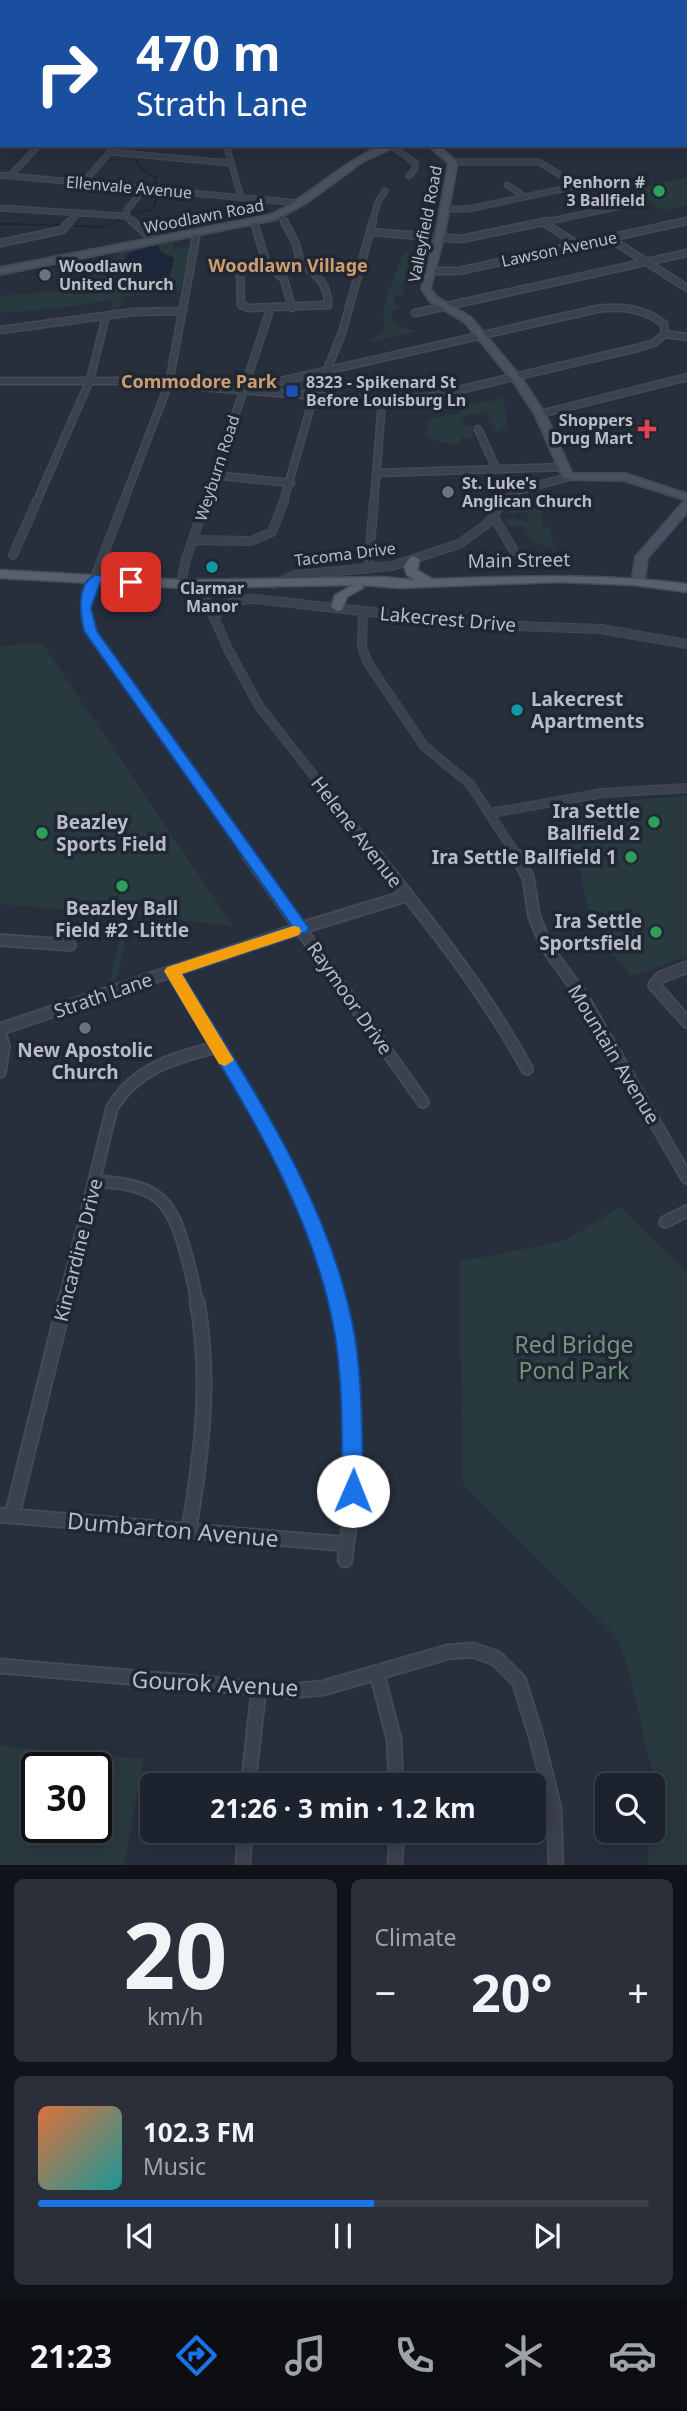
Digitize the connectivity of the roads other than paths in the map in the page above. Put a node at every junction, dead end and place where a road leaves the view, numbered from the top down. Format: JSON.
{"nodes":[{"id":1,"x":37,"y":147,"type":"edge"},
{"id":2,"x":114,"y":147,"type":"edge"},
{"id":3,"x":226,"y":147,"type":"edge"},
{"id":4,"x":388,"y":147,"type":"edge"},
{"id":5,"x":395,"y":147,"type":"edge"},
{"id":6,"x":434,"y":147,"type":"edge"},
{"id":7,"x":110,"y":152,"type":"junction"},
{"id":8,"x":453,"y":162,"type":"junction"},
{"id":9,"x":230,"y":163,"type":"junction"},
{"id":10,"x":0,"y":175,"type":"edge"},
{"id":11,"x":10,"y":176,"type":"junction"},
{"id":12,"x":409,"y":176,"type":"dead end"},
{"id":13,"x":605,"y":180,"type":"dead end"},
{"id":14,"x":83,"y":183,"type":"junction"},
{"id":15,"x":507,"y":185,"type":"dead end"},
{"id":16,"x":578,"y":186,"type":"junction"},
{"id":17,"x":144,"y":188,"type":"junction"},
{"id":18,"x":385,"y":191,"type":"dead end"},
{"id":19,"x":242,"y":197,"type":"junction"},
{"id":20,"x":525,"y":197,"type":"junction"},
{"id":21,"x":300,"y":202,"type":"junction"},
{"id":22,"x":617,"y":207,"type":"dead end"},
{"id":23,"x":0,"y":208,"type":"edge"},
{"id":24,"x":444,"y":209,"type":"junction"},
{"id":25,"x":78,"y":213,"type":"junction"},
{"id":26,"x":280,"y":214,"type":"junction"},
{"id":27,"x":126,"y":216,"type":"junction"},
{"id":28,"x":687,"y":221,"type":"edge"},
{"id":29,"x":254,"y":222,"type":"junction"},
{"id":30,"x":543,"y":222,"type":"junction"},
{"id":31,"x":197,"y":232,"type":"junction"},
{"id":32,"x":371,"y":232,"type":"junction"},
{"id":33,"x":439,"y":237,"type":"junction"},
{"id":34,"x":609,"y":238,"type":"junction"},
{"id":35,"x":153,"y":240,"type":"junction"},
{"id":36,"x":0,"y":243,"type":"edge"},
{"id":37,"x":578,"y":245,"type":"junction"},
{"id":38,"x":687,"y":253,"type":"edge"},
{"id":39,"x":646,"y":262,"type":"junction"},
{"id":40,"x":301,"y":265,"type":"junction"},
{"id":41,"x":270,"y":268,"type":"junction"},
{"id":42,"x":0,"y":271,"type":"edge"},
{"id":43,"x":430,"y":271,"type":"junction"},
{"id":44,"x":687,"y":288,"type":"edge"},
{"id":45,"x":632,"y":299,"type":"dead end"},
{"id":46,"x":446,"y":306,"type":"junction"},
{"id":47,"x":292,"y":307,"type":"junction"},
{"id":48,"x":627,"y":308,"type":"junction"},
{"id":49,"x":183,"y":312,"type":"junction"},
{"id":50,"x":269,"y":313,"type":"dead end"},
{"id":51,"x":415,"y":313,"type":"dead end"},
{"id":52,"x":106,"y":316,"type":"junction"},
{"id":53,"x":0,"y":330,"type":"edge"},
{"id":54,"x":665,"y":334,"type":"junction"},
{"id":55,"x":482,"y":335,"type":"junction"},
{"id":56,"x":687,"y":337,"type":"edge"},
{"id":57,"x":327,"y":370,"type":"junction"},
{"id":58,"x":514,"y":377,"type":"junction"},
{"id":59,"x":687,"y":377,"type":"edge"},
{"id":60,"x":90,"y":380,"type":"junction"},
{"id":61,"x":0,"y":382,"type":"edge"},
{"id":62,"x":169,"y":383,"type":"junction"},
{"id":63,"x":244,"y":389,"type":"junction"},
{"id":64,"x":314,"y":395,"type":"junction"},
{"id":65,"x":382,"y":401,"type":"junction"},
{"id":66,"x":540,"y":414,"type":"junction"},
{"id":67,"x":478,"y":429,"type":"dead end"},
{"id":68,"x":497,"y":470,"type":"junction"},
{"id":69,"x":566,"y":472,"type":"junction"},
{"id":70,"x":377,"y":473,"type":"junction"},
{"id":71,"x":214,"y":475,"type":"junction"},
{"id":72,"x":291,"y":483,"type":"junction"},
{"id":73,"x":687,"y":497,"type":"edge"},
{"id":74,"x":687,"y":505,"type":"edge"},
{"id":75,"x":494,"y":517,"type":"junction"},
{"id":76,"x":193,"y":540,"type":"junction"},
{"id":77,"x":514,"y":551,"type":"dead end"},
{"id":78,"x":13,"y":555,"type":"dead end"},
{"id":79,"x":414,"y":560,"type":"junction"},
{"id":80,"x":0,"y":567,"type":"edge"},
{"id":81,"x":368,"y":569,"type":"junction"},
{"id":82,"x":0,"y":573,"type":"edge"},
{"id":83,"x":57,"y":575,"type":"junction"},
{"id":84,"x":95,"y":579,"type":"junction"},
{"id":85,"x":638,"y":582,"type":"junction"},
{"id":86,"x":687,"y":582,"type":"edge"},
{"id":87,"x":431,"y":583,"type":"junction"},
{"id":88,"x":181,"y":584,"type":"junction"},
{"id":89,"x":273,"y":584,"type":"junction"},
{"id":90,"x":400,"y":584,"type":"junction"},
{"id":91,"x":357,"y":588,"type":"junction"},
{"id":92,"x":687,"y":588,"type":"edge"},
{"id":93,"x":197,"y":589,"type":"junction"},
{"id":94,"x":337,"y":607,"type":"junction"},
{"id":95,"x":363,"y":611,"type":"junction"},
{"id":96,"x":215,"y":617,"type":"junction"},
{"id":97,"x":687,"y":644,"type":"edge"},
{"id":98,"x":687,"y":788,"type":"edge"},
{"id":99,"x":491,"y":813,"type":"junction"},
{"id":100,"x":406,"y":896,"type":"junction"},
{"id":101,"x":301,"y":928,"type":"junction"},
{"id":102,"x":0,"y":940,"type":"edge"},
{"id":103,"x":70,"y":946,"type":"dead end"},
{"id":104,"x":687,"y":967,"type":"edge"},
{"id":105,"x":173,"y":971,"type":"junction"},
{"id":106,"x":687,"y":1022,"type":"edge"},
{"id":107,"x":0,"y":1031,"type":"edge"},
{"id":108,"x":218,"y":1046,"type":"junction"},
{"id":109,"x":527,"y":1069,"type":"dead end"},
{"id":110,"x":0,"y":1072,"type":"edge"},
{"id":111,"x":423,"y":1102,"type":"dead end"},
{"id":112,"x":687,"y":1178,"type":"edge"},
{"id":113,"x":96,"y":1181,"type":"junction"},
{"id":114,"x":687,"y":1211,"type":"edge"},
{"id":115,"x":665,"y":1222,"type":"dead end"},
{"id":116,"x":6,"y":1515,"type":"edge"},
{"id":117,"x":189,"y":1530,"type":"junction"},
{"id":118,"x":346,"y":1544,"type":"junction"},
{"id":119,"x":345,"y":1560,"type":"dead end"},
{"id":120,"x":1,"y":1668,"type":"edge"},
{"id":121,"x":377,"y":1674,"type":"junction"},
{"id":122,"x":259,"y":1689,"type":"junction"},
{"id":123,"x":249,"y":1773,"type":"edge"},
{"id":124,"x":395,"y":1773,"type":"edge"},
{"id":125,"x":244,"y":1843,"type":"edge"},
{"id":126,"x":396,"y":1843,"type":"edge"},
{"id":127,"x":243,"y":1865,"type":"edge"},
{"id":128,"x":395,"y":1865,"type":"edge"},
{"id":129,"x":556,"y":1865,"type":"edge"}],
"edges":[{"from":1,"to":11,"type":"street"},
{"from":2,"to":7,"type":"street"},
{"from":3,"to":9,"type":"street"},
{"from":4,"to":21,"type":"street","name":"Woodlawn Road"},
{"from":5,"to":12,"type":"street"},
{"from":6,"to":8,"type":"street","name":"Valleyfield Road"},
{"from":7,"to":9,"type":"street"},
{"from":7,"to":14,"type":"street"},
{"from":8,"to":16,"type":"street"},
{"from":8,"to":24,"type":"street","name":"Valleyfield Road"},
{"from":9,"to":19,"type":"street"},
{"from":10,"to":11,"type":"street","name":"Ellenvale Avenue"},
{"from":11,"to":14,"type":"street","name":"Ellenvale Avenue"},
{"from":13,"to":16,"type":"street"},
{"from":14,"to":17,"type":"street","name":"Ellenvale Avenue"},
{"from":15,"to":20,"type":"street"},
{"from":16,"to":20,"type":"street"},
{"from":17,"to":19,"type":"street","name":"Ellenvale Avenue"},
{"from":17,"to":27,"type":"street"},
{"from":18,"to":32,"type":"street"},
{"from":19,"to":21,"type":"street","name":"Ellenvale Avenue"},
{"from":20,"to":24,"type":"street"},
{"from":21,"to":26,"type":"street","name":"Woodlawn Road"},
{"from":22,"to":30,"type":"street"},
{"from":23,"to":25,"type":"street"},
{"from":24,"to":33,"type":"street","name":"Valleyfield Road"},
{"from":25,"to":27,"type":"street"},
{"from":25,"to":36,"type":"street"},
{"from":26,"to":29,"type":"street","name":"Woodlawn Road"},
{"from":26,"to":40,"type":"street"},
{"from":27,"to":35,"type":"street"},
{"from":28,"to":34,"type":"street","name":"Lawson Avenue"},
{"from":29,"to":31,"type":"street","name":"Woodlawn Road"},
{"from":29,"to":41,"type":"street"},
{"from":30,"to":33,"type":"street"},
{"from":30,"to":37,"type":"street"},
{"from":31,"to":35,"type":"street","name":"Woodlawn Road"},
{"from":31,"to":49,"type":"street","name":"Raymoor Drive"},
{"from":32,"to":33,"type":"street"},
{"from":32,"to":57,"type":"street"},
{"from":33,"to":43,"type":"street","name":"Valleyfield Road"},
{"from":34,"to":37,"type":"street","name":"Lawson Avenue"},
{"from":34,"to":39,"type":"street"},
{"from":35,"to":42,"type":"street","name":"Woodlawn Road"},
{"from":37,"to":43,"type":"street","name":"Lawson Avenue"},
{"from":38,"to":39,"type":"street"},
{"from":39,"to":44,"type":"street"},
{"from":39,"to":46,"type":"street"},
{"from":40,"to":41,"type":"street"},
{"from":40,"to":47,"type":"street"},
{"from":41,"to":47,"type":"street"},
{"from":41,"to":47,"type":"street"},
{"from":43,"to":46,"type":"street","name":"Valleyfield Road"},
{"from":45,"to":48,"type":"street"},
{"from":46,"to":51,"type":"street"},
{"from":46,"to":55,"type":"street","name":"Valleyfield Road"},
{"from":48,"to":54,"type":"street"},
{"from":48,"to":55,"type":"street"},
{"from":49,"to":52,"type":"street"},
{"from":49,"to":62,"type":"street","name":"Raymoor Drive"},
{"from":50,"to":63,"type":"street","name":"Weyburn Road"},
{"from":52,"to":53,"type":"street"},
{"from":52,"to":60,"type":"street"},
{"from":54,"to":56,"type":"street"},
{"from":54,"to":58,"type":"street"},
{"from":55,"to":57,"type":"street"},
{"from":55,"to":58,"type":"street","name":"Valleyfield Road"},
{"from":57,"to":63,"type":"street"},
{"from":58,"to":65,"type":"street"},
{"from":58,"to":66,"type":"street","name":"Valleyfield Road"},
{"from":59,"to":66,"type":"street"},
{"from":60,"to":61,"type":"street"},
{"from":60,"to":62,"type":"street"},
{"from":60,"to":78,"type":"street"},
{"from":62,"to":63,"type":"street"},
{"from":62,"to":84,"type":"street","name":"Raymoor Drive"},
{"from":63,"to":64,"type":"street"},
{"from":63,"to":71,"type":"street","name":"Weyburn Road"},
{"from":64,"to":65,"type":"street"},
{"from":64,"to":72,"type":"street"},
{"from":65,"to":70,"type":"street"},
{"from":66,"to":69,"type":"street","name":"Valleyfield Road"},
{"from":67,"to":68,"type":"street"},
{"from":68,"to":69,"type":"street"},
{"from":68,"to":70,"type":"street"},
{"from":69,"to":73,"type":"street","name":"Tacoma Drive"},
{"from":69,"to":75,"type":"street","name":"Tacoma Drive"},
{"from":70,"to":81,"type":"street"},
{"from":71,"to":72,"type":"street"},
{"from":71,"to":76,"type":"street","name":"Weyburn Road"},
{"from":72,"to":76,"type":"street"},
{"from":74,"to":85,"type":"street"},
{"from":75,"to":77,"type":"street"},
{"from":75,"to":79,"type":"street","name":"Tacoma Drive"},
{"from":76,"to":88,"type":"street","name":"Weyburn Road"},
{"from":79,"to":81,"type":"street","name":"Tacoma Drive"},
{"from":79,"to":87,"type":"main road"},
{"from":80,"to":83,"type":"main road","name":"Main Street"},
{"from":81,"to":89,"type":"street","name":"Tacoma Drive"},
{"from":82,"to":83,"type":"main road","name":"Main Street"},
{"from":83,"to":84,"type":"main road","name":"Main Street"},
{"from":84,"to":88,"type":"main road","name":"Main Street"},
{"from":84,"to":101,"type":"street","name":"Raymoor Drive"},
{"from":85,"to":86,"type":"main road","name":"Main Street"},
{"from":85,"to":87,"type":"main road","name":"Main Street"},
{"from":85,"to":92,"type":"main road","name":"Main Street"},
{"from":87,"to":90,"type":"main road","name":"Main Street"},
{"from":88,"to":89,"type":"main road","name":"Main Street"},
{"from":88,"to":93,"type":"main road","name":"Main Street"},
{"from":89,"to":90,"type":"main road","name":"Main Street"},
{"from":90,"to":91,"type":"main road","name":"Main Street"},
{"from":91,"to":93,"type":"main road","name":"Main Street"},
{"from":91,"to":94,"type":"main road"},
{"from":93,"to":96,"type":"street","name":"Helene Avenue"},
{"from":94,"to":95,"type":"street","name":"Lakecrest Drive"},
{"from":94,"to":96,"type":"street","name":"Lakecrest Drive"},
{"from":95,"to":97,"type":"street","name":"Lakecrest Drive"},
{"from":95,"to":99,"type":"street","name":"Mountain Avenue"},
{"from":96,"to":100,"type":"street","name":"Helene Avenue"},
{"from":98,"to":99,"type":"street"},
{"from":99,"to":112,"type":"street","name":"Mountain Avenue"},
{"from":100,"to":101,"type":"street","name":"Strath Lane"},
{"from":100,"to":109,"type":"street","name":"Helene Avenue"},
{"from":101,"to":105,"type":"street","name":"Strath Lane"},
{"from":101,"to":111,"type":"street","name":"Raymoor Drive"},
{"from":102,"to":103,"type":"street"},
{"from":104,"to":106,"type":"street"},
{"from":105,"to":107,"type":"street","name":"Strath Lane"},
{"from":105,"to":108,"type":"street"},
{"from":107,"to":110,"type":"street"},
{"from":108,"to":113,"type":"street","name":"Kincardine Drive"},
{"from":108,"to":118,"type":"street"},
{"from":113,"to":116,"type":"street","name":"Kincardine Drive"},
{"from":113,"to":117,"type":"street"},
{"from":114,"to":115,"type":"street"},
{"from":116,"to":117,"type":"street","name":"Dumbarton Avenue"},
{"from":117,"to":118,"type":"street","name":"Dumbarton Avenue"},
{"from":118,"to":119,"type":"street"},
{"from":120,"to":122,"type":"street","name":"Gourok Avenue"},
{"from":121,"to":122,"type":"street","name":"Gourok Avenue"},
{"from":121,"to":124,"type":"street"},
{"from":121,"to":129,"type":"street","name":"Gourok Avenue"},
{"from":122,"to":123,"type":"street"},
{"from":125,"to":127,"type":"street"},
{"from":126,"to":128,"type":"street"}]}
